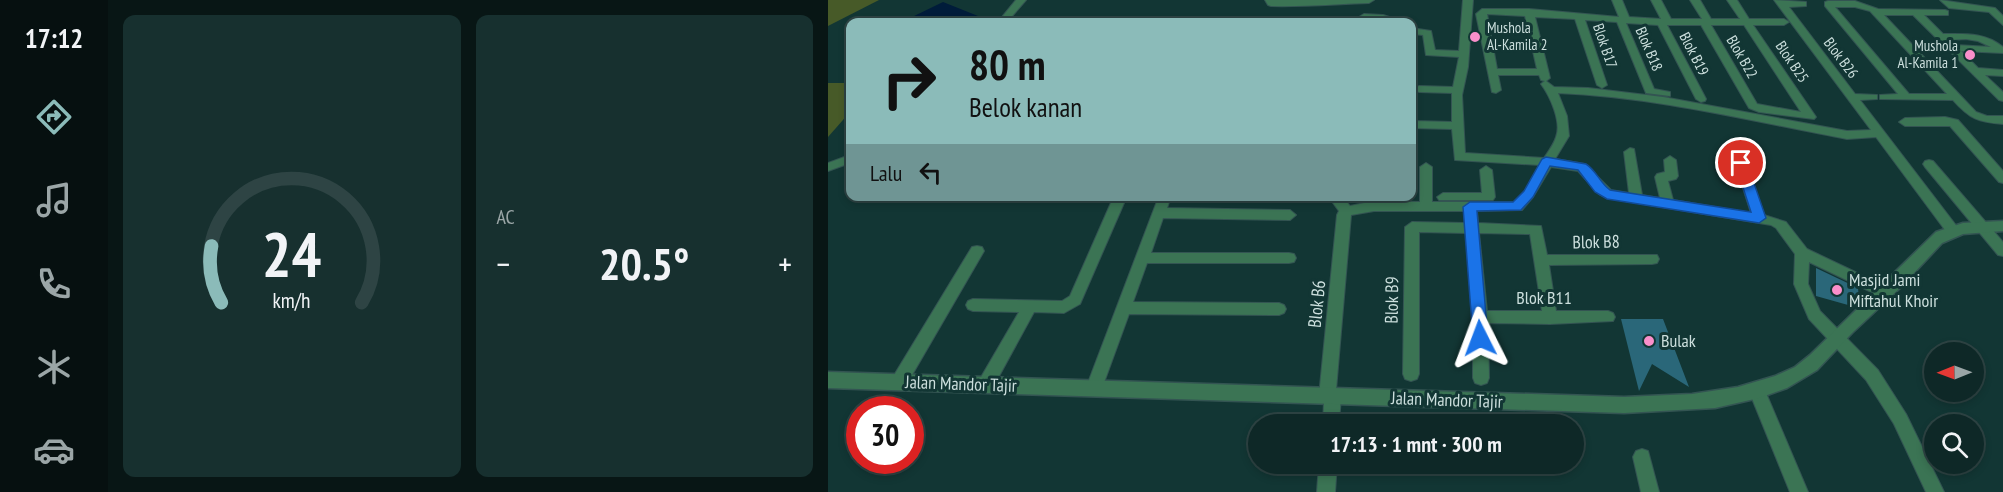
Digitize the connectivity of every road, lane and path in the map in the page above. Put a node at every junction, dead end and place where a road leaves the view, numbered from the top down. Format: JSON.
{"nodes":[{"id":1,"x":1021,"y":0,"type":"edge"},
{"id":2,"x":1270,"y":0,"type":"edge"},
{"id":3,"x":1369,"y":0,"type":"edge"},
{"id":4,"x":1468,"y":0,"type":"edge"},
{"id":5,"x":1617,"y":0,"type":"edge"},
{"id":6,"x":1656,"y":0,"type":"edge"},
{"id":7,"x":1695,"y":0,"type":"edge"},
{"id":8,"x":1732,"y":0,"type":"edge"},
{"id":9,"x":1945,"y":0,"type":"edge"},
{"id":10,"x":1979,"y":0,"type":"edge"},
{"id":11,"x":1781,"y":2,"type":"edge"},
{"id":12,"x":1803,"y":4,"type":"dead end"},
{"id":13,"x":1988,"y":9,"type":"junction"},
{"id":14,"x":1529,"y":12,"type":"junction"},
{"id":15,"x":1876,"y":12,"type":"junction"},
{"id":16,"x":1916,"y":13,"type":"junction"},
{"id":17,"x":1945,"y":13,"type":"dead end"},
{"id":18,"x":1579,"y":17,"type":"junction"},
{"id":19,"x":1005,"y":18,"type":"edge"},
{"id":20,"x":1364,"y":18,"type":"edge"},
{"id":21,"x":1623,"y":19,"type":"junction"},
{"id":22,"x":1664,"y":22,"type":"junction"},
{"id":23,"x":1784,"y":22,"type":"dead end"},
{"id":24,"x":2003,"y":22,"type":"edge"},
{"id":25,"x":1707,"y":23,"type":"junction"},
{"id":26,"x":1748,"y":23,"type":"junction"},
{"id":27,"x":1416,"y":32,"type":"edge"},
{"id":28,"x":1941,"y":37,"type":"junction"},
{"id":29,"x":1952,"y":48,"type":"junction"},
{"id":30,"x":2002,"y":50,"type":"edge"},
{"id":31,"x":1463,"y":54,"type":"junction"},
{"id":32,"x":1493,"y":72,"type":"junction"},
{"id":33,"x":1976,"y":72,"type":"junction"},
{"id":34,"x":2003,"y":73,"type":"edge"},
{"id":35,"x":1546,"y":81,"type":"junction"},
{"id":36,"x":1602,"y":85,"type":"dead end"},
{"id":37,"x":1419,"y":89,"type":"dead end"},
{"id":38,"x":1458,"y":90,"type":"junction"},
{"id":39,"x":1496,"y":90,"type":"dead end"},
{"id":40,"x":1852,"y":97,"type":"junction"},
{"id":41,"x":1906,"y":97,"type":"junction"},
{"id":42,"x":1956,"y":97,"type":"junction"},
{"id":43,"x":2003,"y":98,"type":"edge"},
{"id":44,"x":1701,"y":99,"type":"joint"},
{"id":45,"x":1810,"y":117,"type":"joint"},
{"id":46,"x":2003,"y":120,"type":"edge"},
{"id":47,"x":1905,"y":122,"type":"dead end"},
{"id":48,"x":1416,"y":125,"type":"edge"},
{"id":49,"x":1459,"y":126,"type":"junction"},
{"id":50,"x":1879,"y":134,"type":"junction"},
{"id":51,"x":1630,"y":152,"type":"dead end"},
{"id":52,"x":846,"y":160,"type":"edge"},
{"id":53,"x":1670,"y":160,"type":"dead end"},
{"id":54,"x":1546,"y":162,"type":"junction"},
{"id":55,"x":1741,"y":163,"type":"dead end"},
{"id":56,"x":1929,"y":164,"type":"dead end"},
{"id":57,"x":828,"y":167,"type":"edge"},
{"id":58,"x":1426,"y":167,"type":"dead end"},
{"id":59,"x":1486,"y":170,"type":"dead end"},
{"id":60,"x":2003,"y":179,"type":"edge"},
{"id":61,"x":1636,"y":199,"type":"junction"},
{"id":62,"x":1119,"y":201,"type":"edge"},
{"id":63,"x":1163,"y":201,"type":"edge"},
{"id":64,"x":1337,"y":201,"type":"edge"},
{"id":65,"x":1416,"y":201,"type":"edge"},
{"id":66,"x":1426,"y":202,"type":"junction"},
{"id":67,"x":1667,"y":203,"type":"junction"},
{"id":68,"x":1470,"y":207,"type":"junction"},
{"id":69,"x":1159,"y":213,"type":"junction"},
{"id":70,"x":1345,"y":213,"type":"junction"},
{"id":71,"x":1290,"y":215,"type":"dead end"},
{"id":72,"x":1759,"y":218,"type":"junction"},
{"id":73,"x":2003,"y":226,"type":"edge"},
{"id":74,"x":1472,"y":228,"type":"junction"},
{"id":75,"x":1982,"y":228,"type":"junction"},
{"id":76,"x":1953,"y":231,"type":"junction"},
{"id":77,"x":977,"y":251,"type":"dead end"},
{"id":78,"x":2003,"y":251,"type":"edge"},
{"id":79,"x":1802,"y":254,"type":"junction"},
{"id":80,"x":1142,"y":258,"type":"junction"},
{"id":81,"x":1289,"y":258,"type":"dead end"},
{"id":82,"x":1541,"y":260,"type":"junction"},
{"id":83,"x":1652,"y":260,"type":"dead end"},
{"id":84,"x":1884,"y":292,"type":"junction"},
{"id":85,"x":974,"y":305,"type":"dead end"},
{"id":86,"x":1030,"y":306,"type":"junction"},
{"id":87,"x":1126,"y":308,"type":"junction"},
{"id":88,"x":1280,"y":309,"type":"dead end"},
{"id":89,"x":1479,"y":317,"type":"junction"},
{"id":90,"x":1608,"y":317,"type":"dead end"},
{"id":91,"x":1550,"y":318,"type":"junction"},
{"id":92,"x":1836,"y":338,"type":"junction"},
{"id":93,"x":1411,"y":374,"type":"dead end"},
{"id":94,"x":1481,"y":378,"type":"dead end"},
{"id":95,"x":828,"y":380,"type":"edge"},
{"id":96,"x":899,"y":382,"type":"junction"},
{"id":97,"x":986,"y":384,"type":"junction"},
{"id":98,"x":1094,"y":388,"type":"junction"},
{"id":99,"x":1757,"y":391,"type":"junction"},
{"id":100,"x":1330,"y":396,"type":"junction"},
{"id":101,"x":1331,"y":414,"type":"edge"},
{"id":102,"x":1642,"y":457,"type":"dead end"},
{"id":103,"x":1327,"y":474,"type":"edge"},
{"id":104,"x":1326,"y":492,"type":"edge"},
{"id":105,"x":1650,"y":492,"type":"edge"},
{"id":106,"x":1799,"y":492,"type":"edge"},
{"id":107,"x":1935,"y":492,"type":"edge"}],
"edges":[{"from":1,"to":19,"type":"street"},
{"from":2,"to":3,"type":"street"},
{"from":3,"to":20,"type":"street"},
{"from":4,"to":31,"type":"street"},
{"from":5,"to":21,"type":"street","name":"Blok B18"},
{"from":6,"to":22,"type":"street","name":"Blok B19"},
{"from":7,"to":25,"type":"street","name":"Blok B22"},
{"from":8,"to":26,"type":"street","name":"Blok B25"},
{"from":9,"to":13,"type":"street"},
{"from":10,"to":13,"type":"street"},
{"from":11,"to":12,"type":"street"},
{"from":11,"to":40,"type":"street","name":"Blok B26"},
{"from":13,"to":24,"type":"street"},
{"from":14,"to":18,"type":"street"},
{"from":14,"to":32,"type":"street"},
{"from":14,"to":35,"type":"street"},
{"from":15,"to":16,"type":"street"},
{"from":15,"to":41,"type":"street"},
{"from":15,"to":42,"type":"street"},
{"from":16,"to":17,"type":"street"},
{"from":16,"to":28,"type":"street"},
{"from":18,"to":21,"type":"street"},
{"from":18,"to":36,"type":"street","name":"Blok B17"},
{"from":21,"to":22,"type":"street"},
{"from":21,"to":44,"type":"street","name":"Blok B18"},
{"from":22,"to":25,"type":"street"},
{"from":22,"to":44,"type":"street","name":"Blok B19"},
{"from":23,"to":26,"type":"street"},
{"from":25,"to":26,"type":"street"},
{"from":25,"to":45,"type":"street","name":"Blok B22"},
{"from":26,"to":45,"type":"street","name":"Blok B25"},
{"from":27,"to":31,"type":"street"},
{"from":28,"to":29,"type":"street"},
{"from":28,"to":30,"type":"street"},
{"from":29,"to":30,"type":"street"},
{"from":29,"to":33,"type":"street"},
{"from":31,"to":38,"type":"street"},
{"from":32,"to":35,"type":"street"},
{"from":32,"to":39,"type":"street"},
{"from":33,"to":34,"type":"street"},
{"from":33,"to":43,"type":"street"},
{"from":35,"to":50,"type":"street"},
{"from":35,"to":54,"type":"street"},
{"from":37,"to":38,"type":"street"},
{"from":38,"to":49,"type":"street"},
{"from":40,"to":41,"type":"street"},
{"from":40,"to":50,"type":"street","name":"Blok B26"},
{"from":41,"to":42,"type":"street"},
{"from":42,"to":46,"type":"street"},
{"from":47,"to":60,"type":"street"},
{"from":48,"to":49,"type":"street"},
{"from":49,"to":54,"type":"street"},
{"from":50,"to":76,"type":"street","name":"Blok B26"},
{"from":51,"to":61,"type":"street"},
{"from":52,"to":57,"type":"street"},
{"from":53,"to":67,"type":"street"},
{"from":54,"to":61,"type":"street"},
{"from":54,"to":68,"type":"street"},
{"from":55,"to":72,"type":"street"},
{"from":56,"to":75,"type":"street"},
{"from":58,"to":66,"type":"street"},
{"from":59,"to":66,"type":"street"},
{"from":61,"to":67,"type":"street"},
{"from":62,"to":86,"type":"street"},
{"from":63,"to":69,"type":"street"},
{"from":64,"to":70,"type":"street"},
{"from":65,"to":66,"type":"street"},
{"from":66,"to":68,"type":"street"},
{"from":66,"to":70,"type":"street"},
{"from":67,"to":72,"type":"street"},
{"from":68,"to":74,"type":"street"},
{"from":69,"to":71,"type":"street"},
{"from":69,"to":80,"type":"street"},
{"from":70,"to":100,"type":"street","name":"Blok B6"},
{"from":72,"to":79,"type":"street"},
{"from":73,"to":75,"type":"street","name":"Jalan Mandor Tajir"},
{"from":74,"to":82,"type":"street"},
{"from":74,"to":89,"type":"street"},
{"from":74,"to":93,"type":"street","name":"Blok B9"},
{"from":75,"to":76,"type":"street","name":"Jalan Mandor Tajir"},
{"from":75,"to":78,"type":"street"},
{"from":76,"to":84,"type":"street","name":"Jalan Mandor Tajir"},
{"from":77,"to":96,"type":"street"},
{"from":79,"to":84,"type":"street"},
{"from":79,"to":92,"type":"street"},
{"from":80,"to":81,"type":"street"},
{"from":80,"to":87,"type":"street"},
{"from":82,"to":83,"type":"street","name":"Blok B8"},
{"from":82,"to":91,"type":"street"},
{"from":84,"to":92,"type":"street","name":"Jalan Mandor Tajir"},
{"from":85,"to":86,"type":"street"},
{"from":86,"to":97,"type":"street"},
{"from":87,"to":88,"type":"street"},
{"from":87,"to":98,"type":"street"},
{"from":89,"to":91,"type":"street","name":"Blok B11"},
{"from":89,"to":94,"type":"street"},
{"from":90,"to":91,"type":"street","name":"Blok B11"},
{"from":92,"to":99,"type":"street","name":"Jalan Mandor Tajir"},
{"from":92,"to":107,"type":"street"},
{"from":95,"to":96,"type":"street","name":"Jalan Mandor Tajir"},
{"from":96,"to":97,"type":"street","name":"Jalan Mandor Tajir"},
{"from":97,"to":98,"type":"street","name":"Jalan Mandor Tajir"},
{"from":98,"to":100,"type":"street","name":"Jalan Mandor Tajir"},
{"from":99,"to":100,"type":"street","name":"Jalan Mandor Tajir"},
{"from":99,"to":106,"type":"street"},
{"from":100,"to":101,"type":"street","name":"Blok B6"},
{"from":102,"to":105,"type":"street"},
{"from":103,"to":104,"type":"street"}]}
